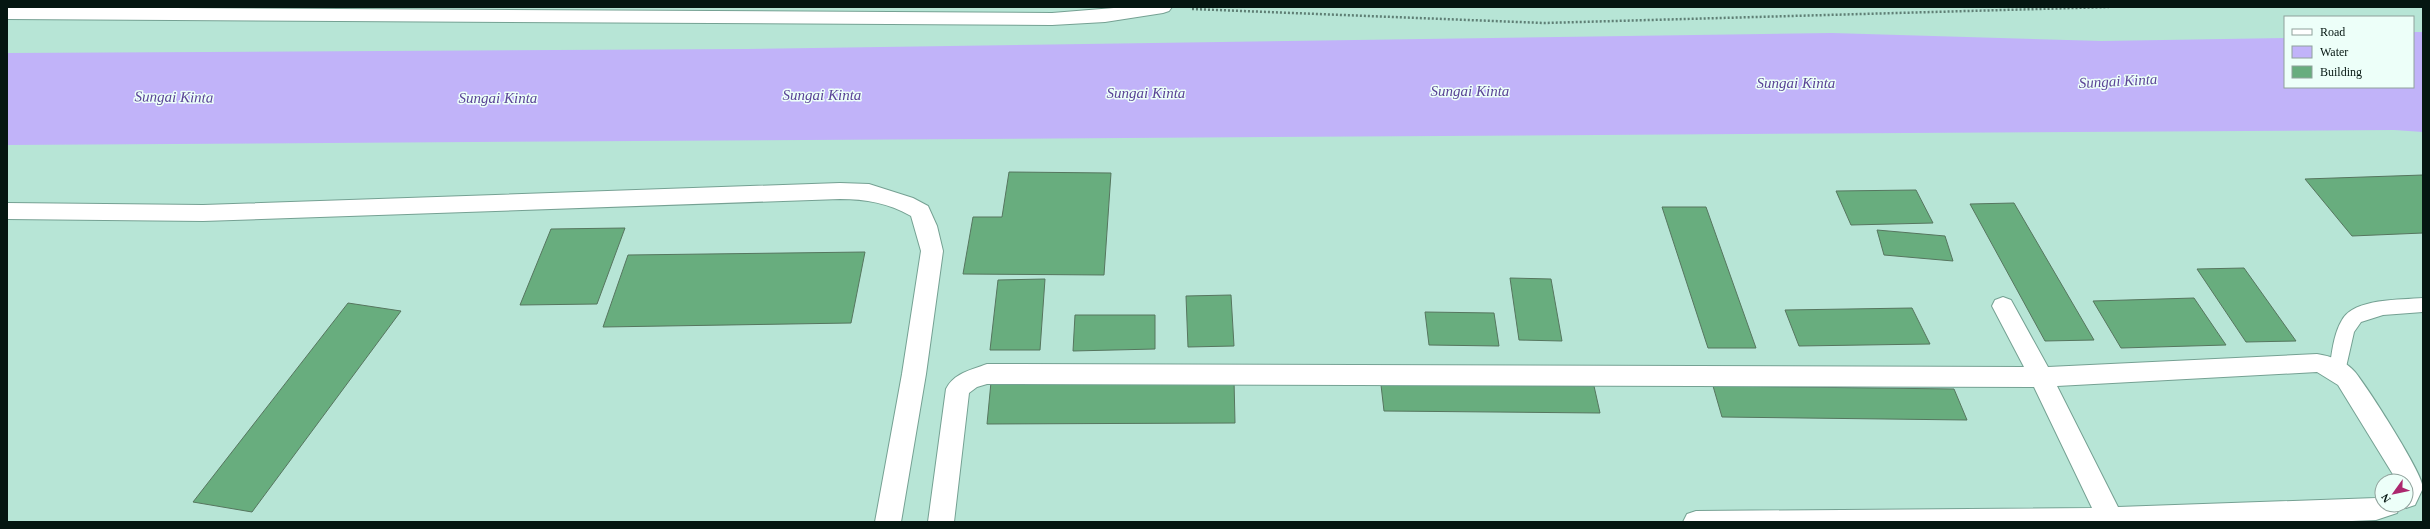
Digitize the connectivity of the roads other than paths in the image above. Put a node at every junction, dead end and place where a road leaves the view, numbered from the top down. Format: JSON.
{"nodes":[{"id":1,"x":1161,"y":8,"type":"edge"},
{"id":2,"x":7,"y":13,"type":"edge"},
{"id":3,"x":7,"y":211,"type":"edge"},
{"id":4,"x":2423,"y":305,"type":"edge"},
{"id":5,"x":2002,"y":306,"type":"dead end"},
{"id":6,"x":2338,"y":371,"type":"junction"},
{"id":7,"x":2041,"y":377,"type":"junction"},
{"id":8,"x":2406,"y":473,"type":"edge"},
{"id":9,"x":2374,"y":509,"type":"edge"},
{"id":10,"x":2111,"y":520,"type":"edge"},
{"id":11,"x":888,"y":522,"type":"edge"},
{"id":12,"x":941,"y":522,"type":"edge"},
{"id":13,"x":1696,"y":522,"type":"edge"}],
"edges":[{"from":1,"to":2,"type":"street"},
{"from":3,"to":11,"type":"street"},
{"from":4,"to":6,"type":"lane"},
{"from":5,"to":7,"type":"street"},
{"from":6,"to":7,"type":"street"},
{"from":6,"to":8,"type":"street"},
{"from":7,"to":10,"type":"street"},
{"from":7,"to":12,"type":"street"},
{"from":9,"to":10,"type":"street"},
{"from":10,"to":13,"type":"street"}]}
